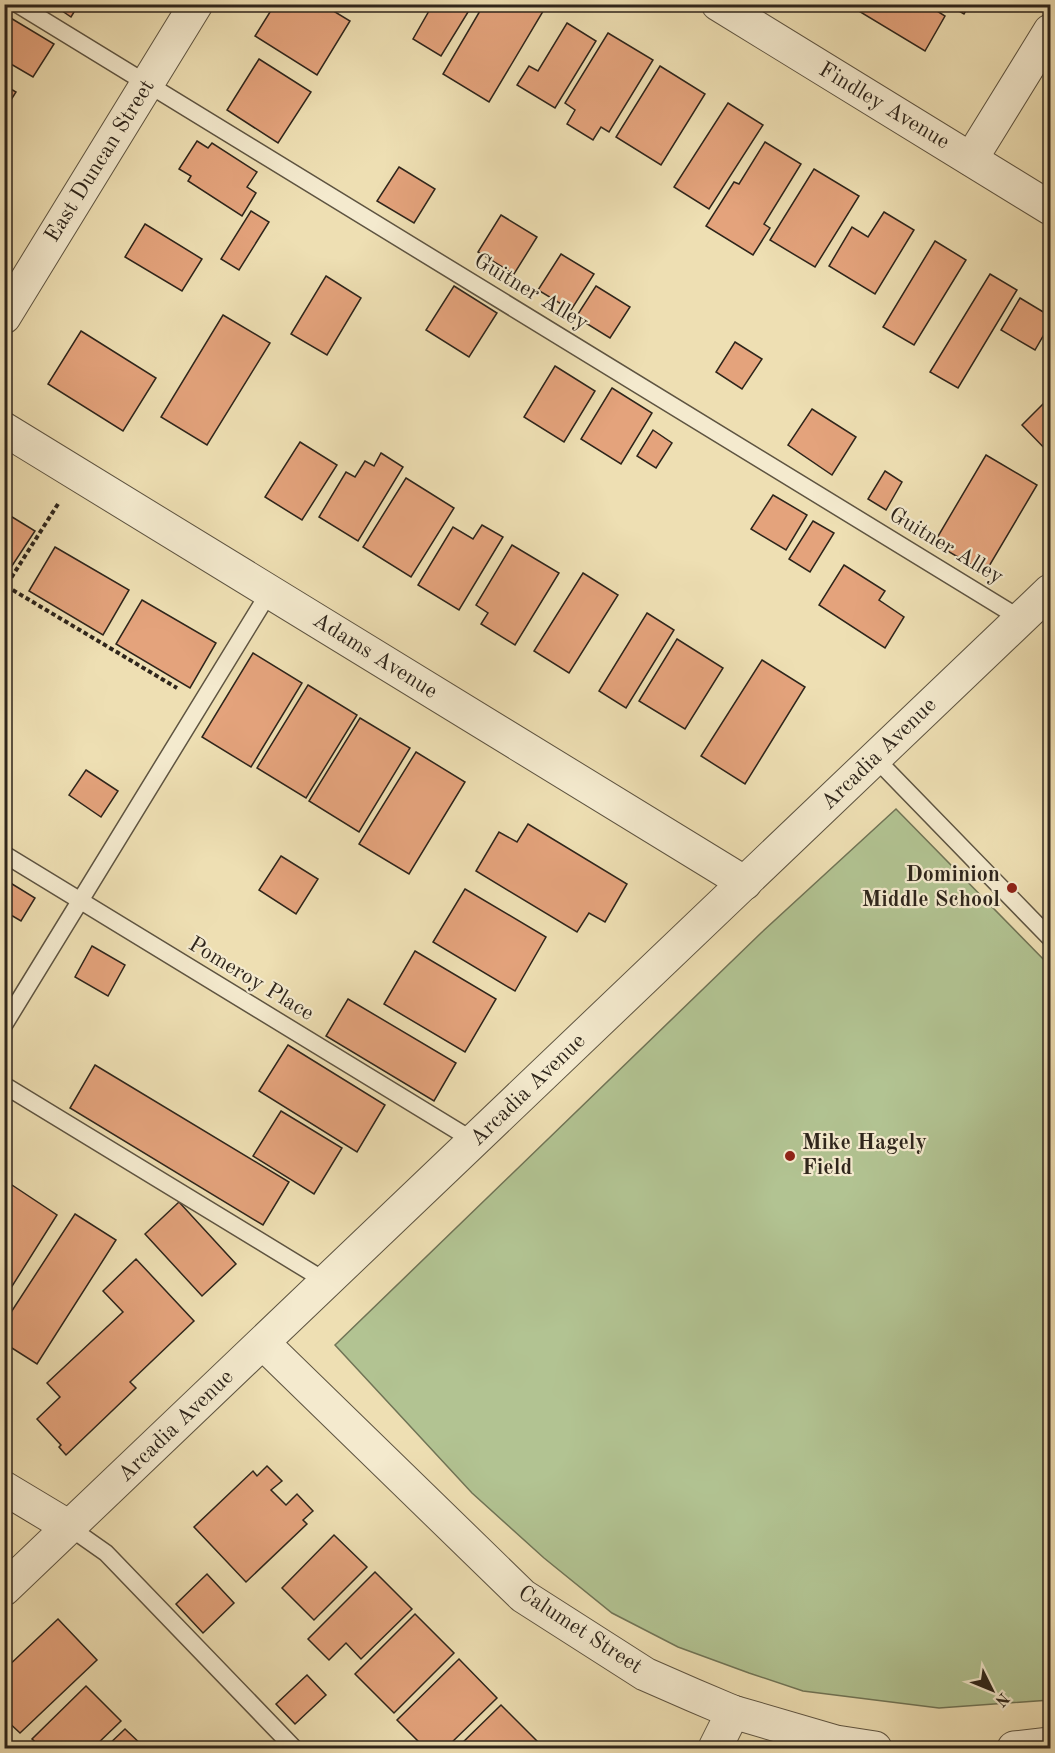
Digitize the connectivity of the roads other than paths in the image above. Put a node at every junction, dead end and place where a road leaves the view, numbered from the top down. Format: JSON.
{"nodes":[{"id":1,"x":17,"y":4,"type":"edge"},
{"id":2,"x":196,"y":4,"type":"edge"},
{"id":3,"x":718,"y":4,"type":"edge"},
{"id":4,"x":1050,"y":31,"type":"edge"},
{"id":5,"x":147,"y":84,"type":"junction"},
{"id":6,"x":971,"y":159,"type":"junction"},
{"id":7,"x":1050,"y":207,"type":"edge"},
{"id":8,"x":4,"y":317,"type":"edge"},
{"id":9,"x":4,"y":429,"type":"edge"},
{"id":10,"x":270,"y":591,"type":"junction"},
{"id":11,"x":1050,"y":591,"type":"edge"},
{"id":12,"x":1021,"y":619,"type":"junction"},
{"id":13,"x":875,"y":758,"type":"junction"},
{"id":14,"x":4,"y":854,"type":"edge"},
{"id":15,"x":745,"y":883,"type":"junction"},
{"id":16,"x":80,"y":901,"type":"junction"},
{"id":17,"x":1050,"y":938,"type":"edge"},
{"id":18,"x":4,"y":1025,"type":"edge"},
{"id":19,"x":4,"y":1085,"type":"edge"},
{"id":20,"x":474,"y":1141,"type":"junction"},
{"id":21,"x":327,"y":1282,"type":"junction"},
{"id":22,"x":263,"y":1343,"type":"junction"},
{"id":23,"x":4,"y":1488,"type":"edge"},
{"id":24,"x":69,"y":1527,"type":"junction"},
{"id":25,"x":4,"y":1589,"type":"edge"},
{"id":26,"x":733,"y":1712,"type":"junction"},
{"id":27,"x":1050,"y":1744,"type":"edge"},
{"id":28,"x":294,"y":1749,"type":"edge"},
{"id":29,"x":715,"y":1749,"type":"edge"},
{"id":30,"x":875,"y":1749,"type":"edge"},
{"id":31,"x":1014,"y":1749,"type":"edge"}],
"edges":[{"from":1,"to":5,"type":"lane","name":"Guitner Alley"},
{"from":2,"to":5,"type":"street","name":"East Duncan Street"},
{"from":3,"to":6,"type":"street","name":"Findley Avenue"},
{"from":4,"to":6,"type":"street"},
{"from":5,"to":8,"type":"street","name":"East Duncan Street"},
{"from":5,"to":12,"type":"lane","name":"Guitner Alley"},
{"from":6,"to":7,"type":"street","name":"Findley Avenue"},
{"from":9,"to":10,"type":"street","name":"Adams Avenue"},
{"from":10,"to":15,"type":"street","name":"Adams Avenue"},
{"from":10,"to":16,"type":"lane"},
{"from":11,"to":12,"type":"street","name":"Arcadia Avenue"},
{"from":12,"to":13,"type":"street","name":"Arcadia Avenue"},
{"from":13,"to":15,"type":"street","name":"Arcadia Avenue"},
{"from":13,"to":17,"type":"lane"},
{"from":14,"to":16,"type":"lane","name":"Pomeroy Place"},
{"from":15,"to":20,"type":"street","name":"Arcadia Avenue"},
{"from":16,"to":18,"type":"lane"},
{"from":16,"to":20,"type":"lane","name":"Pomeroy Place"},
{"from":19,"to":21,"type":"lane"},
{"from":20,"to":21,"type":"street","name":"Arcadia Avenue"},
{"from":21,"to":22,"type":"street","name":"Arcadia Avenue"},
{"from":22,"to":24,"type":"street","name":"Arcadia Avenue"},
{"from":22,"to":26,"type":"street","name":"Calumet Street"},
{"from":23,"to":24,"type":"street"},
{"from":24,"to":25,"type":"street","name":"Arcadia Avenue"},
{"from":24,"to":28,"type":"lane"},
{"from":26,"to":29,"type":"street"},
{"from":26,"to":30,"type":"street","name":"Calumet Street"},
{"from":27,"to":31,"type":"street"}]}
